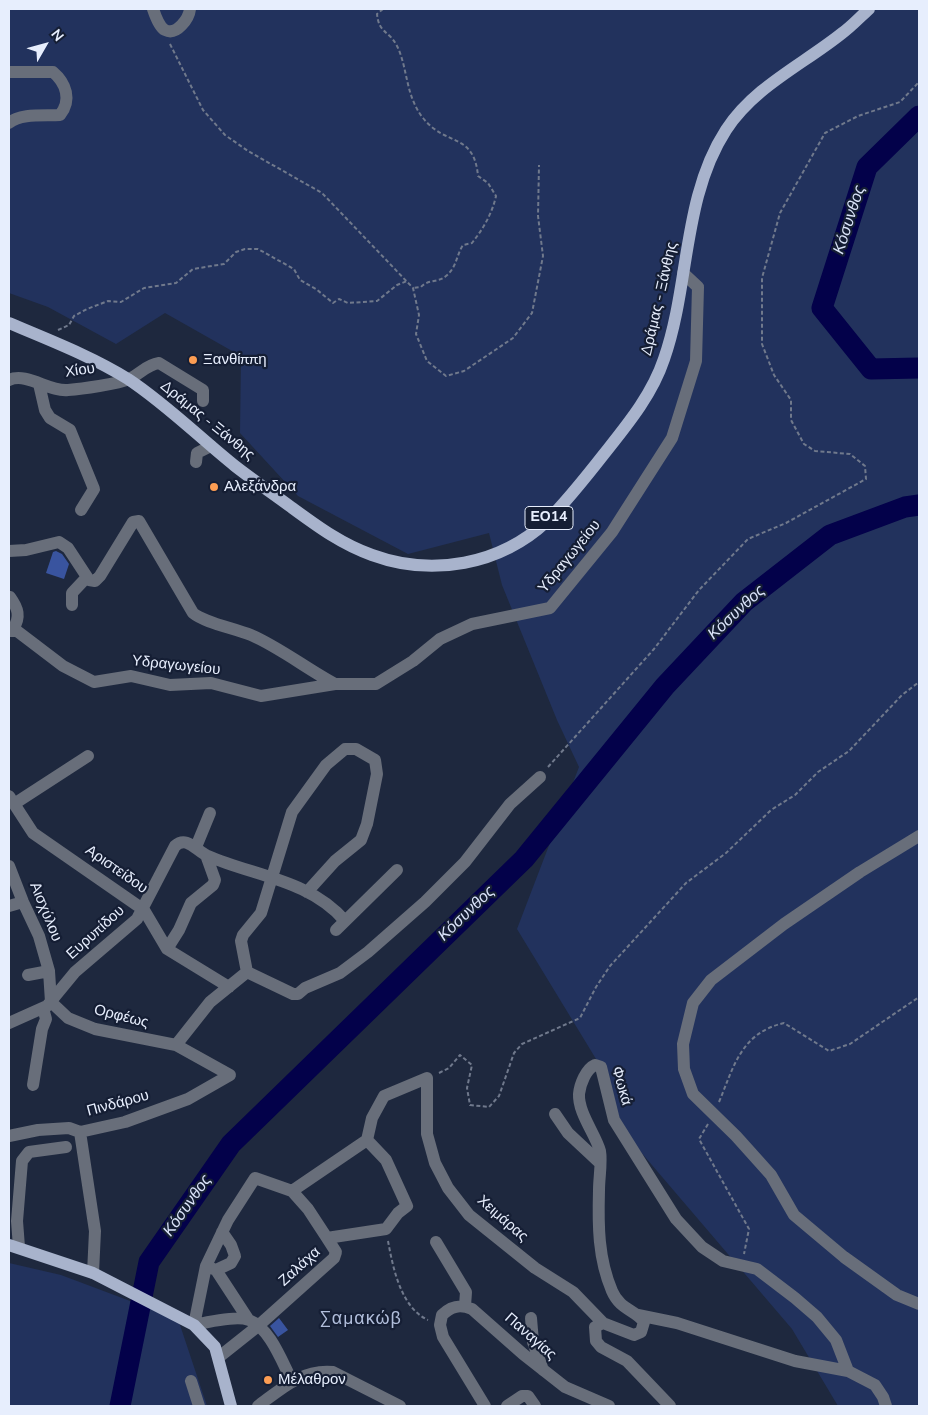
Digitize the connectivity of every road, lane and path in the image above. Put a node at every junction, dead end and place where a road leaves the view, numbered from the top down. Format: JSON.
{"nodes":[{"id":1,"x":153,"y":9,"type":"edge"},
{"id":2,"x":190,"y":9,"type":"edge"},
{"id":3,"x":383,"y":9,"type":"edge"},
{"id":4,"x":869,"y":9,"type":"edge"},
{"id":5,"x":163,"y":28,"type":"junction"},
{"id":6,"x":9,"y":72,"type":"edge"},
{"id":7,"x":919,"y":82,"type":"edge"},
{"id":8,"x":9,"y":123,"type":"edge"},
{"id":9,"x":539,"y":165,"type":"dead end"},
{"id":10,"x":683,"y":273,"type":"junction"},
{"id":11,"x":407,"y":281,"type":"junction"},
{"id":12,"x":413,"y":288,"type":"junction"},
{"id":13,"x":9,"y":323,"type":"edge"},
{"id":14,"x":56,"y":343,"type":"junction"},
{"id":15,"x":9,"y":380,"type":"edge"},
{"id":16,"x":128,"y":380,"type":"junction"},
{"id":17,"x":39,"y":384,"type":"junction"},
{"id":18,"x":203,"y":401,"type":"dead end"},
{"id":19,"x":211,"y":446,"type":"junction"},
{"id":20,"x":196,"y":462,"type":"dead end"},
{"id":21,"x":82,"y":510,"type":"dead end"},
{"id":22,"x":9,"y":551,"type":"edge"},
{"id":23,"x":87,"y":577,"type":"junction"},
{"id":24,"x":10,"y":597,"type":"edge"},
{"id":25,"x":72,"y":604,"type":"dead end"},
{"id":26,"x":11,"y":630,"type":"edge"},
{"id":27,"x":919,"y":682,"type":"edge"},
{"id":28,"x":335,"y":684,"type":"junction"},
{"id":29,"x":88,"y":756,"type":"dead end"},
{"id":30,"x":540,"y":777,"type":"joint"},
{"id":31,"x":11,"y":800,"type":"edge"},
{"id":32,"x":210,"y":813,"type":"dead end"},
{"id":33,"x":919,"y":836,"type":"edge"},
{"id":34,"x":196,"y":847,"type":"junction"},
{"id":35,"x":206,"y":855,"type":"junction"},
{"id":36,"x":9,"y":866,"type":"edge"},
{"id":37,"x":397,"y":870,"type":"dead end"},
{"id":38,"x":273,"y":877,"type":"junction"},
{"id":39,"x":308,"y":892,"type":"junction"},
{"id":40,"x":22,"y":902,"type":"junction"},
{"id":41,"x":9,"y":906,"type":"edge"},
{"id":42,"x":144,"y":910,"type":"junction"},
{"id":43,"x":167,"y":949,"type":"junction"},
{"id":44,"x":49,"y":971,"type":"junction"},
{"id":45,"x":246,"y":972,"type":"junction"},
{"id":46,"x":28,"y":975,"type":"dead end"},
{"id":47,"x":229,"y":987,"type":"junction"},
{"id":48,"x":919,"y":997,"type":"edge"},
{"id":49,"x":47,"y":1005,"type":"junction"},
{"id":50,"x":9,"y":1023,"type":"edge"},
{"id":51,"x":176,"y":1045,"type":"junction"},
{"id":52,"x":230,"y":1075,"type":"joint"},
{"id":53,"x":427,"y":1078,"type":"junction"},
{"id":54,"x":33,"y":1085,"type":"dead end"},
{"id":55,"x":555,"y":1114,"type":"dead end"},
{"id":56,"x":713,"y":1114,"type":"junction"},
{"id":57,"x":80,"y":1132,"type":"junction"},
{"id":58,"x":9,"y":1136,"type":"edge"},
{"id":59,"x":367,"y":1140,"type":"junction"},
{"id":60,"x":66,"y":1147,"type":"dead end"},
{"id":61,"x":599,"y":1162,"type":"junction"},
{"id":62,"x":292,"y":1191,"type":"junction"},
{"id":63,"x":386,"y":1229,"type":"junction"},
{"id":64,"x":222,"y":1232,"type":"junction"},
{"id":65,"x":327,"y":1238,"type":"junction"},
{"id":66,"x":436,"y":1242,"type":"dead end"},
{"id":67,"x":14,"y":1246,"type":"edge"},
{"id":68,"x":742,"y":1264,"type":"junction"},
{"id":69,"x":211,"y":1268,"type":"junction"},
{"id":70,"x":99,"y":1275,"type":"junction"},
{"id":71,"x":919,"y":1304,"type":"edge"},
{"id":72,"x":465,"y":1306,"type":"junction"},
{"id":73,"x":638,"y":1315,"type":"junction"},
{"id":74,"x":531,"y":1318,"type":"dead end"},
{"id":75,"x":253,"y":1323,"type":"junction"},
{"id":76,"x":603,"y":1323,"type":"junction"},
{"id":77,"x":194,"y":1325,"type":"junction"},
{"id":78,"x":440,"y":1325,"type":"junction"},
{"id":79,"x":218,"y":1358,"type":"junction"},
{"id":80,"x":543,"y":1370,"type":"junction"},
{"id":81,"x":848,"y":1371,"type":"junction"},
{"id":82,"x":191,"y":1381,"type":"dead end"},
{"id":83,"x":292,"y":1381,"type":"junction"},
{"id":84,"x":199,"y":1406,"type":"edge"},
{"id":85,"x":230,"y":1406,"type":"edge"},
{"id":86,"x":258,"y":1406,"type":"edge"},
{"id":87,"x":400,"y":1406,"type":"edge"},
{"id":88,"x":485,"y":1406,"type":"edge"},
{"id":89,"x":507,"y":1406,"type":"edge"},
{"id":90,"x":535,"y":1406,"type":"edge"},
{"id":91,"x":609,"y":1406,"type":"edge"},
{"id":92,"x":670,"y":1406,"type":"edge"},
{"id":93,"x":886,"y":1406,"type":"edge"}],
"edges":[{"from":1,"to":5,"type":"street"},
{"from":2,"to":5,"type":"street"},
{"from":3,"to":12,"type":"path"},
{"from":4,"to":10,"type":"main road","name":"Δράμας - Ξάνθης","number":"ΕΟ14"},
{"from":5,"to":11,"type":"path"},
{"from":6,"to":8,"type":"street"},
{"from":7,"to":30,"type":"path"},
{"from":9,"to":12,"type":"path"},
{"from":10,"to":19,"type":"main road","name":"Δράμας - Ξάνθης","number":"ΕΟ14"},
{"from":10,"to":28,"type":"street","name":"Υδραγωγείου"},
{"from":11,"to":12,"type":"path"},
{"from":11,"to":14,"type":"path"},
{"from":13,"to":14,"type":"main road","name":"Δράμας - Ξάνθης","number":"ΕΟ14"},
{"from":14,"to":16,"type":"main road","name":"Δράμας - Ξάνθης","number":"ΕΟ14"},
{"from":15,"to":17,"type":"street","name":"Χίου"},
{"from":16,"to":17,"type":"street","name":"Χίου"},
{"from":16,"to":18,"type":"street"},
{"from":16,"to":19,"type":"main road","name":"Δράμας - Ξάνθης","number":"ΕΟ14"},
{"from":17,"to":21,"type":"street"},
{"from":19,"to":20,"type":"street"},
{"from":22,"to":23,"type":"street"},
{"from":23,"to":25,"type":"street"},
{"from":23,"to":28,"type":"street"},
{"from":24,"to":26,"type":"street"},
{"from":26,"to":28,"type":"street","name":"Υδραγωγείου"},
{"from":27,"to":53,"type":"path"},
{"from":29,"to":31,"type":"street"},
{"from":30,"to":45,"type":"street"},
{"from":31,"to":42,"type":"street","name":"Αριστείδου"},
{"from":32,"to":34,"type":"street"},
{"from":33,"to":56,"type":"street"},
{"from":34,"to":35,"type":"street"},
{"from":34,"to":42,"type":"street","name":"Ευρυπίδου"},
{"from":35,"to":38,"type":"street"},
{"from":35,"to":43,"type":"street"},
{"from":36,"to":40,"type":"street","name":"Αισχύλου"},
{"from":37,"to":39,"type":"street"},
{"from":38,"to":39,"type":"street"},
{"from":38,"to":39,"type":"street"},
{"from":38,"to":45,"type":"street"},
{"from":40,"to":41,"type":"street"},
{"from":40,"to":44,"type":"street","name":"Αισχύλου"},
{"from":42,"to":43,"type":"street","name":"Αριστείδου"},
{"from":42,"to":49,"type":"street","name":"Ευρυπίδου"},
{"from":43,"to":47,"type":"street","name":"Αριστείδου"},
{"from":44,"to":46,"type":"street"},
{"from":44,"to":49,"type":"street","name":"Αισχύλου"},
{"from":45,"to":47,"type":"street"},
{"from":47,"to":51,"type":"street"},
{"from":48,"to":56,"type":"path"},
{"from":49,"to":50,"type":"street"},
{"from":49,"to":51,"type":"street","name":"Ορφέως"},
{"from":49,"to":54,"type":"street","name":"Αισχύλου"},
{"from":51,"to":52,"type":"street","name":"Ορφέως"},
{"from":52,"to":57,"type":"street","name":"Πινδάρου"},
{"from":53,"to":59,"type":"street"},
{"from":53,"to":76,"type":"street","name":"Χειμάρας"},
{"from":55,"to":61,"type":"street"},
{"from":56,"to":68,"type":"path"},
{"from":56,"to":71,"type":"street"},
{"from":57,"to":58,"type":"street","name":"Πινδάρου"},
{"from":57,"to":70,"type":"street"},
{"from":59,"to":62,"type":"street"},
{"from":59,"to":63,"type":"street"},
{"from":60,"to":67,"type":"street"},
{"from":61,"to":68,"type":"street","name":"Φωκά"},
{"from":61,"to":73,"type":"street","name":"Φωκά"},
{"from":62,"to":64,"type":"street"},
{"from":62,"to":65,"type":"street"},
{"from":63,"to":65,"type":"street","name":"Ζαλάχα"},
{"from":63,"to":78,"type":"path"},
{"from":64,"to":69,"type":"street"},
{"from":64,"to":69,"type":"street"},
{"from":65,"to":75,"type":"street","name":"Ζαλάχα"},
{"from":66,"to":72,"type":"street"},
{"from":67,"to":70,"type":"main road"},
{"from":68,"to":81,"type":"street"},
{"from":69,"to":75,"type":"street"},
{"from":69,"to":77,"type":"street"},
{"from":70,"to":77,"type":"main road"},
{"from":72,"to":78,"type":"street"},
{"from":72,"to":80,"type":"street","name":"Παναγίας"},
{"from":73,"to":76,"type":"street"},
{"from":73,"to":81,"type":"street"},
{"from":74,"to":80,"type":"street"},
{"from":75,"to":77,"type":"street"},
{"from":75,"to":79,"type":"street"},
{"from":75,"to":83,"type":"street"},
{"from":76,"to":92,"type":"street"},
{"from":77,"to":79,"type":"main road"},
{"from":78,"to":88,"type":"street"},
{"from":79,"to":85,"type":"main road"},
{"from":80,"to":91,"type":"street","name":"Παναγίας"},
{"from":81,"to":93,"type":"street"},
{"from":82,"to":84,"type":"street"},
{"from":83,"to":86,"type":"street"},
{"from":83,"to":87,"type":"street"},
{"from":89,"to":90,"type":"street"}]}
